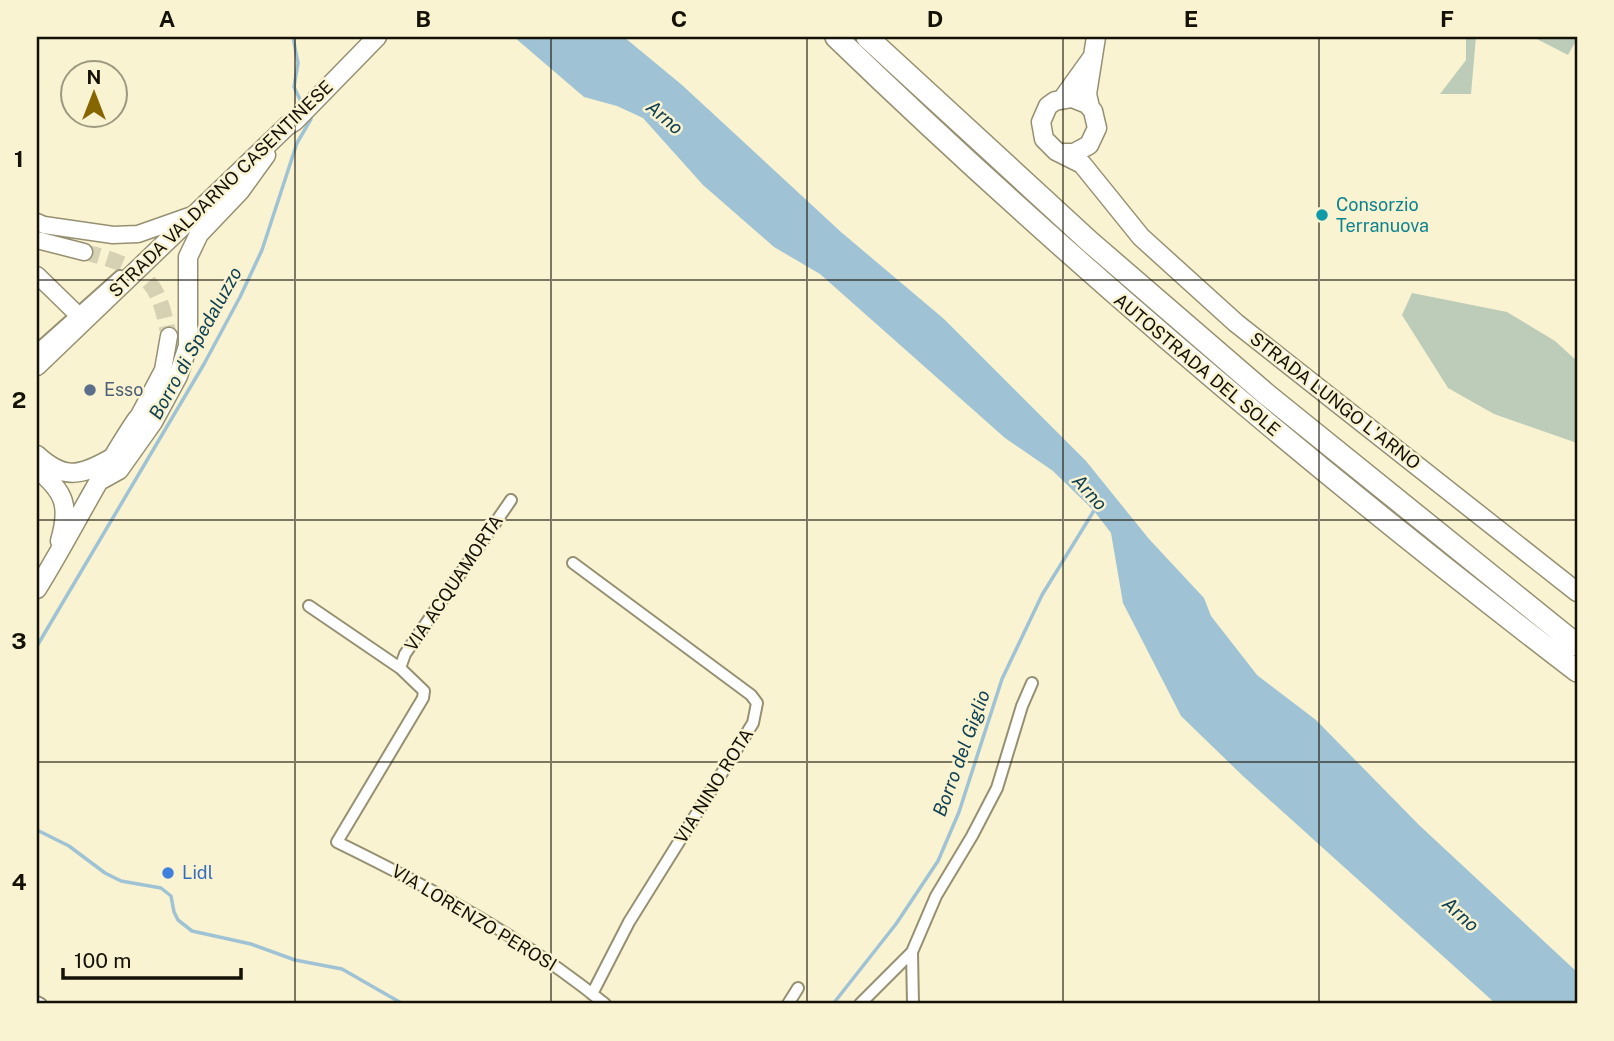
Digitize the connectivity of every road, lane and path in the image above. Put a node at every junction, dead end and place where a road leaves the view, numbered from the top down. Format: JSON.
{"nodes":[{"id":1,"x":377,"y":37,"type":"edge"},
{"id":2,"x":835,"y":37,"type":"edge"},
{"id":3,"x":867,"y":37,"type":"edge"},
{"id":4,"x":1096,"y":37,"type":"edge"},
{"id":5,"x":1091,"y":59,"type":"junction"},
{"id":6,"x":1063,"y":98,"type":"junction"},
{"id":7,"x":1090,"y":107,"type":"junction"},
{"id":8,"x":295,"y":121,"type":"junction"},
{"id":9,"x":1095,"y":136,"type":"junction"},
{"id":10,"x":269,"y":151,"type":"junction"},
{"id":11,"x":1065,"y":153,"type":"junction"},
{"id":12,"x":1106,"y":195,"type":"junction"},
{"id":13,"x":192,"y":215,"type":"junction"},
{"id":14,"x":37,"y":222,"type":"edge"},
{"id":15,"x":37,"y":240,"type":"edge"},
{"id":16,"x":158,"y":247,"type":"junction"},
{"id":17,"x":84,"y":251,"type":"tunnel mouth"},
{"id":18,"x":37,"y":275,"type":"edge"},
{"id":19,"x":76,"y":313,"type":"junction"},
{"id":20,"x":169,"y":336,"type":"tunnel mouth"},
{"id":21,"x":37,"y":350,"type":"edge"},
{"id":22,"x":37,"y":366,"type":"edge"},
{"id":23,"x":37,"y":382,"type":"edge"},
{"id":24,"x":137,"y":419,"type":"joint"},
{"id":25,"x":37,"y":455,"type":"edge"},
{"id":26,"x":110,"y":459,"type":"junction"},
{"id":27,"x":37,"y":469,"type":"edge"},
{"id":28,"x":101,"y":480,"type":"junction"},
{"id":29,"x":511,"y":500,"type":"dead end"},
{"id":30,"x":54,"y":562,"type":"junction"},
{"id":31,"x":573,"y":563,"type":"dead end"},
{"id":32,"x":37,"y":589,"type":"edge"},
{"id":33,"x":1577,"y":592,"type":"edge"},
{"id":34,"x":309,"y":606,"type":"dead end"},
{"id":35,"x":1577,"y":645,"type":"edge"},
{"id":36,"x":400,"y":668,"type":"junction"},
{"id":37,"x":1577,"y":671,"type":"edge"},
{"id":38,"x":1032,"y":684,"type":"dead end"},
{"id":39,"x":337,"y":842,"type":"joint"},
{"id":40,"x":912,"y":952,"type":"junction"},
{"id":41,"x":798,"y":988,"type":"dead end"},
{"id":42,"x":592,"y":994,"type":"junction"},
{"id":43,"x":37,"y":1002,"type":"edge"},
{"id":44,"x":41,"y":1004,"type":"edge"},
{"id":45,"x":605,"y":1004,"type":"edge"},
{"id":46,"x":788,"y":1004,"type":"edge"},
{"id":47,"x":860,"y":1004,"type":"edge"},
{"id":48,"x":913,"y":1004,"type":"edge"}],
"edges":[{"from":1,"to":8,"type":"main road","name":"STRADA VALDARNO CASENTINESE"},
{"from":2,"to":37,"type":"highway","name":"AUTOSTRADA DEL SOLE"},
{"from":3,"to":35,"type":"highway","name":"AUTOSTRADA DEL SOLE"},
{"from":4,"to":5,"type":"main road"},
{"from":5,"to":6,"type":"main road"},
{"from":5,"to":7,"type":"main road"},
{"from":6,"to":7,"type":"main road"},
{"from":6,"to":11,"type":"main road"},
{"from":7,"to":9,"type":"main road"},
{"from":8,"to":10,"type":"main road"},
{"from":8,"to":13,"type":"main road","name":"STRADA VALDARNO CASENTINESE"},
{"from":9,"to":11,"type":"main road"},
{"from":9,"to":12,"type":"main road","name":"STRADA LUNGO L'ARNO"},
{"from":10,"to":23,"type":"main road"},
{"from":10,"to":28,"type":"main road"},
{"from":11,"to":12,"type":"main road","name":"STRADA LUNGO L'ARNO"},
{"from":12,"to":33,"type":"main road","name":"STRADA LUNGO L'ARNO"},
{"from":13,"to":14,"type":"street"},
{"from":13,"to":16,"type":"main road","name":"STRADA VALDARNO CASENTINESE"},
{"from":15,"to":17,"type":"street"},
{"from":16,"to":19,"type":"street"},
{"from":16,"to":22,"type":"main road","name":"STRADA VALDARNO CASENTINESE"},
{"from":18,"to":19,"type":"street"},
{"from":19,"to":21,"type":"street"},
{"from":20,"to":24,"type":"street"},
{"from":24,"to":26,"type":"main road"},
{"from":25,"to":26,"type":"main road"},
{"from":26,"to":28,"type":"main road"},
{"from":27,"to":30,"type":"main road"},
{"from":28,"to":30,"type":"main road"},
{"from":29,"to":36,"type":"street","name":"VIA ACQUAMORTA"},
{"from":30,"to":32,"type":"main road"},
{"from":31,"to":42,"type":"street","name":"VIA NINO ROTA"},
{"from":34,"to":36,"type":"street","name":"VIA ACQUAMORTA"},
{"from":36,"to":39,"type":"street","name":"VIA ACQUAMORTA"},
{"from":38,"to":40,"type":"street"},
{"from":39,"to":42,"type":"street","name":"VIA LORENZO PEROSI"},
{"from":40,"to":47,"type":"street"},
{"from":40,"to":48,"type":"street"},
{"from":41,"to":46,"type":"street"},
{"from":42,"to":45,"type":"street","name":"VIA LORENZO PEROSI"},
{"from":43,"to":44,"type":"street"}]}
